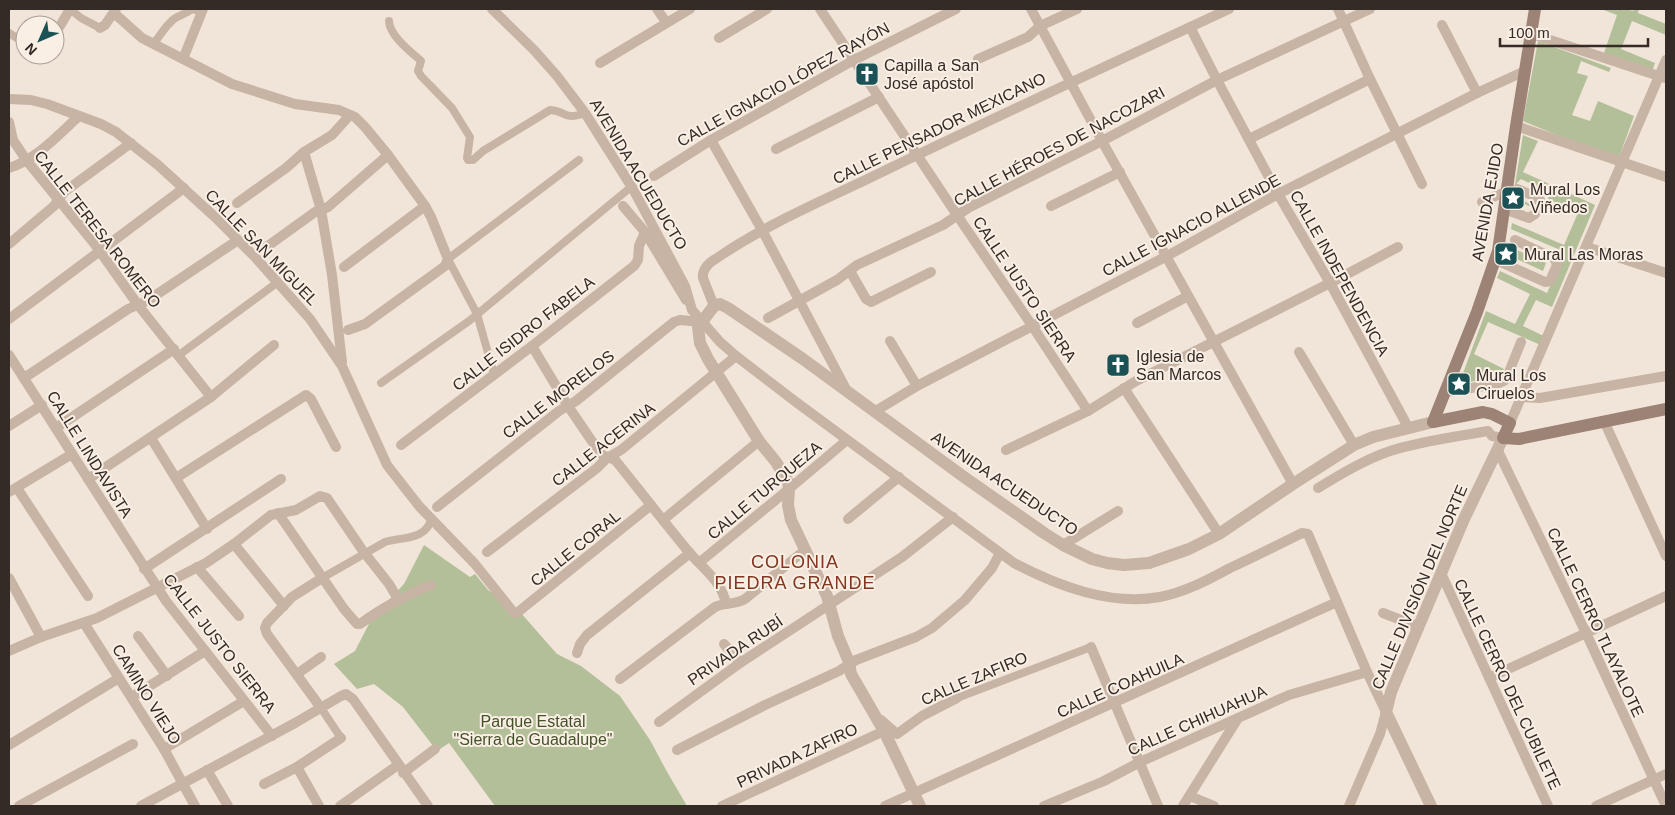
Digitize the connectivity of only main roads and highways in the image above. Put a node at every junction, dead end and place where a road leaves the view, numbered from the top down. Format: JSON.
{"nodes":[{"id":1,"x":1535,"y":9,"type":"edge"},
{"id":2,"x":1666,"y":409,"type":"edge"},
{"id":3,"x":1433,"y":422,"type":"joint"}],
"edges":[{"from":1,"to":3,"type":"main road","name":"AVENIDA EJIDO"},
{"from":2,"to":3,"type":"main road","name":"AVENIDA ACUEDUCTO"}]}
